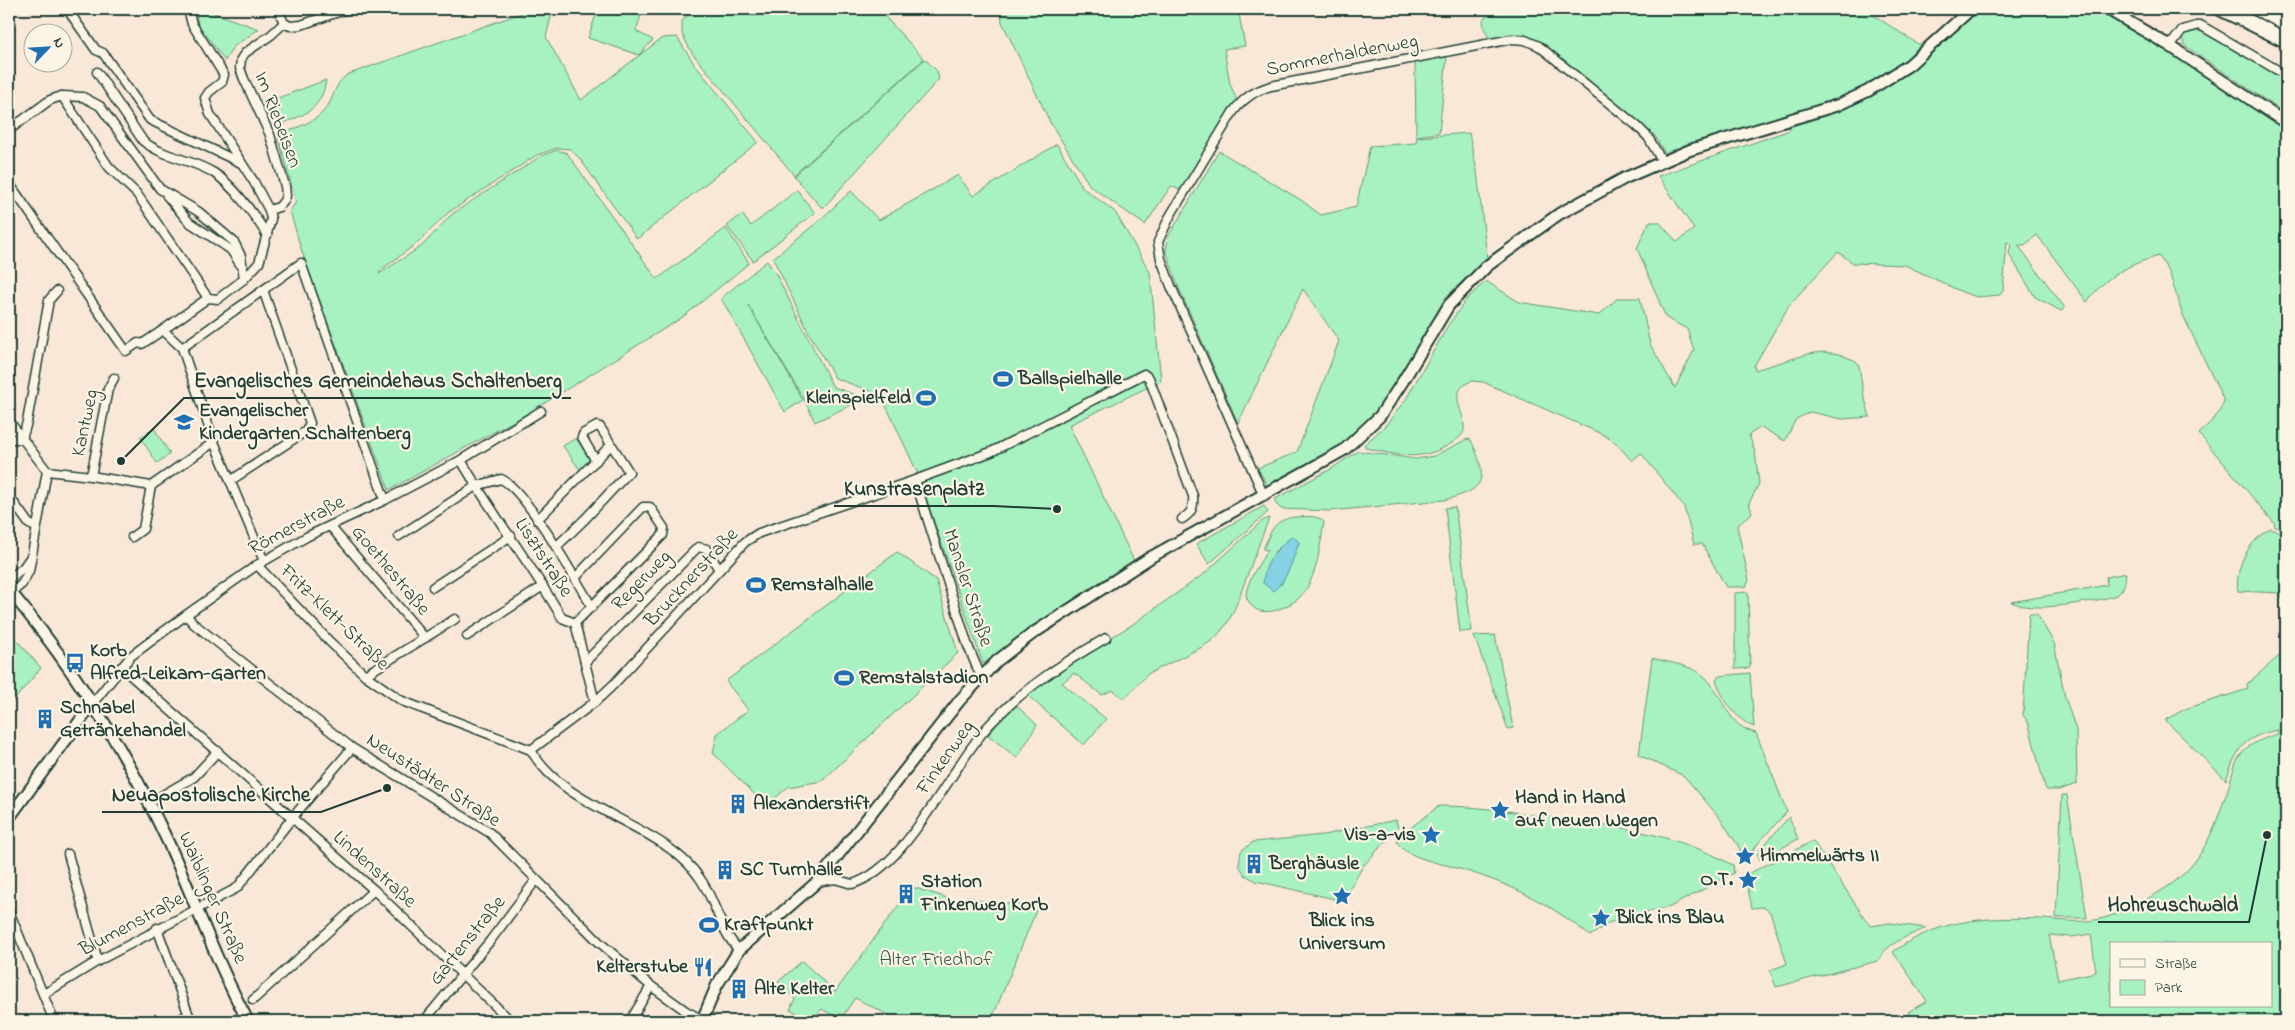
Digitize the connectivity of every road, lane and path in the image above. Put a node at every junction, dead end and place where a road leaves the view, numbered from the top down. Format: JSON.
{"nodes":[{"id":1,"x":67,"y":9,"type":"edge"},
{"id":2,"x":188,"y":9,"type":"edge"},
{"id":3,"x":278,"y":9,"type":"edge"},
{"id":4,"x":347,"y":9,"type":"edge"},
{"id":5,"x":1971,"y":9,"type":"edge"},
{"id":6,"x":2107,"y":9,"type":"edge"},
{"id":7,"x":2222,"y":9,"type":"edge"},
{"id":8,"x":2258,"y":9,"type":"edge"},
{"id":9,"x":284,"y":23,"type":"junction"},
{"id":10,"x":2286,"y":23,"type":"edge"},
{"id":11,"x":2286,"y":40,"type":"edge"},
{"id":12,"x":2170,"y":46,"type":"junction"},
{"id":13,"x":97,"y":72,"type":"dead end"},
{"id":14,"x":2286,"y":75,"type":"edge"},
{"id":15,"x":62,"y":96,"type":"junction"},
{"id":16,"x":2286,"y":123,"type":"edge"},
{"id":17,"x":9,"y":130,"type":"edge"},
{"id":18,"x":1662,"y":161,"type":"junction"},
{"id":19,"x":242,"y":164,"type":"junction"},
{"id":20,"x":9,"y":183,"type":"edge"},
{"id":21,"x":160,"y":189,"type":"junction"},
{"id":22,"x":269,"y":210,"type":"junction"},
{"id":23,"x":267,"y":235,"type":"junction"},
{"id":24,"x":242,"y":268,"type":"junction"},
{"id":25,"x":244,"y":279,"type":"junction"},
{"id":26,"x":263,"y":290,"type":"junction"},
{"id":27,"x":57,"y":291,"type":"dead end"},
{"id":28,"x":208,"y":298,"type":"junction"},
{"id":29,"x":163,"y":330,"type":"junction"},
{"id":30,"x":182,"y":348,"type":"junction"},
{"id":31,"x":114,"y":378,"type":"dead end"},
{"id":32,"x":541,"y":411,"type":"dead end"},
{"id":33,"x":9,"y":421,"type":"edge"},
{"id":34,"x":9,"y":439,"type":"edge"},
{"id":35,"x":22,"y":440,"type":"junction"},
{"id":36,"x":214,"y":442,"type":"junction"},
{"id":37,"x":610,"y":446,"type":"junction"},
{"id":38,"x":461,"y":460,"type":"junction"},
{"id":39,"x":596,"y":461,"type":"junction"},
{"id":40,"x":48,"y":471,"type":"junction"},
{"id":41,"x":91,"y":476,"type":"junction"},
{"id":42,"x":915,"y":480,"type":"junction"},
{"id":43,"x":230,"y":481,"type":"junction"},
{"id":44,"x":151,"y":486,"type":"junction"},
{"id":45,"x":476,"y":486,"type":"junction"},
{"id":46,"x":1264,"y":496,"type":"junction"},
{"id":47,"x":9,"y":499,"type":"edge"},
{"id":48,"x":385,"y":500,"type":"junction"},
{"id":49,"x":1182,"y":519,"type":"dead end"},
{"id":50,"x":537,"y":520,"type":"junction"},
{"id":51,"x":330,"y":526,"type":"junction"},
{"id":52,"x":36,"y":527,"type":"junction"},
{"id":53,"x":400,"y":536,"type":"dead end"},
{"id":54,"x":510,"y":536,"type":"junction"},
{"id":55,"x":132,"y":537,"type":"dead end"},
{"id":56,"x":556,"y":547,"type":"junction"},
{"id":57,"x":32,"y":554,"type":"junction"},
{"id":58,"x":260,"y":563,"type":"junction"},
{"id":59,"x":719,"y":570,"type":"junction"},
{"id":60,"x":575,"y":578,"type":"junction"},
{"id":61,"x":9,"y":579,"type":"edge"},
{"id":62,"x":544,"y":586,"type":"junction"},
{"id":63,"x":432,"y":587,"type":"dead end"},
{"id":64,"x":10,"y":592,"type":"edge"},
{"id":65,"x":592,"y":607,"type":"junction"},
{"id":66,"x":186,"y":615,"type":"junction"},
{"id":67,"x":455,"y":619,"type":"dead end"},
{"id":68,"x":576,"y":623,"type":"junction"},
{"id":69,"x":467,"y":636,"type":"dead end"},
{"id":70,"x":425,"y":638,"type":"junction"},
{"id":71,"x":1106,"y":638,"type":"dead end"},
{"id":72,"x":586,"y":661,"type":"junction"},
{"id":73,"x":121,"y":667,"type":"junction"},
{"id":74,"x":365,"y":675,"type":"junction"},
{"id":75,"x":981,"y":677,"type":"junction"},
{"id":76,"x":595,"y":702,"type":"junction"},
{"id":77,"x":93,"y":703,"type":"junction"},
{"id":78,"x":352,"y":748,"type":"junction"},
{"id":79,"x":531,"y":750,"type":"junction"},
{"id":80,"x":218,"y":751,"type":"junction"},
{"id":81,"x":149,"y":803,"type":"junction"},
{"id":82,"x":9,"y":818,"type":"edge"},
{"id":83,"x":292,"y":818,"type":"junction"},
{"id":84,"x":68,"y":854,"type":"dead end"},
{"id":85,"x":536,"y":880,"type":"junction"},
{"id":86,"x":817,"y":882,"type":"junction"},
{"id":87,"x":374,"y":890,"type":"junction"},
{"id":88,"x":197,"y":908,"type":"junction"},
{"id":89,"x":9,"y":911,"type":"edge"},
{"id":90,"x":157,"y":928,"type":"junction"},
{"id":91,"x":739,"y":950,"type":"junction"},
{"id":92,"x":98,"y":961,"type":"junction"},
{"id":93,"x":461,"y":974,"type":"junction"},
{"id":94,"x":651,"y":986,"type":"junction"},
{"id":95,"x":44,"y":994,"type":"junction"},
{"id":96,"x":253,"y":1000,"type":"dead end"},
{"id":97,"x":190,"y":1018,"type":"edge"},
{"id":98,"x":703,"y":1020,"type":"edge"},
{"id":99,"x":54,"y":1021,"type":"edge"},
{"id":100,"x":175,"y":1021,"type":"edge"},
{"id":101,"x":248,"y":1021,"type":"edge"},
{"id":102,"x":424,"y":1021,"type":"edge"},
{"id":103,"x":511,"y":1021,"type":"edge"},
{"id":104,"x":630,"y":1021,"type":"edge"}],
"edges":[{"from":1,"to":19,"type":"street"},
{"from":2,"to":19,"type":"street"},
{"from":3,"to":9,"type":"street"},
{"from":4,"to":9,"type":"street"},
{"from":5,"to":18,"type":"street"},
{"from":6,"to":12,"type":"street"},
{"from":7,"to":11,"type":"highway"},
{"from":8,"to":10,"type":"highway"},
{"from":9,"to":22,"type":"street","name":"Im Riebeisen"},
{"from":12,"to":14,"type":"street"},
{"from":12,"to":16,"type":"street"},
{"from":13,"to":23,"type":"street"},
{"from":15,"to":17,"type":"street"},
{"from":15,"to":21,"type":"street"},
{"from":15,"to":28,"type":"street"},
{"from":18,"to":46,"type":"street"},
{"from":18,"to":46,"type":"street","name":"Sommerhaldenweg"},
{"from":19,"to":22,"type":"street"},
{"from":20,"to":29,"type":"street"},
{"from":21,"to":24,"type":"street"},
{"from":21,"to":24,"type":"street"},
{"from":22,"to":23,"type":"street"},
{"from":23,"to":25,"type":"street"},
{"from":24,"to":25,"type":"street"},
{"from":25,"to":28,"type":"street"},
{"from":26,"to":30,"type":"street"},
{"from":26,"to":43,"type":"street"},
{"from":26,"to":48,"type":"street"},
{"from":27,"to":35,"type":"street"},
{"from":28,"to":29,"type":"street"},
{"from":29,"to":30,"type":"street"},
{"from":30,"to":36,"type":"street","name":"Fritz-Klett-Straße"},
{"from":31,"to":41,"type":"street","name":"Kantweg"},
{"from":32,"to":38,"type":"street","name":"Römerstraße"},
{"from":33,"to":35,"type":"street"},
{"from":34,"to":35,"type":"street"},
{"from":35,"to":40,"type":"street"},
{"from":36,"to":43,"type":"street","name":"Fritz-Klett-Straße"},
{"from":36,"to":44,"type":"street"},
{"from":37,"to":39,"type":"street"},
{"from":37,"to":39,"type":"street"},
{"from":37,"to":56,"type":"street"},
{"from":38,"to":45,"type":"street","name":"Lisztstraße"},
{"from":38,"to":48,"type":"street","name":"Römerstraße"},
{"from":39,"to":50,"type":"street"},
{"from":40,"to":41,"type":"street"},
{"from":40,"to":52,"type":"street"},
{"from":41,"to":44,"type":"street"},
{"from":42,"to":49,"type":"street","name":"Brucknerstraße"},
{"from":42,"to":59,"type":"street","name":"Brucknerstraße"},
{"from":42,"to":75,"type":"street","name":"Mansler Straße"},
{"from":43,"to":58,"type":"street","name":"Fritz-Klett-Straße"},
{"from":44,"to":55,"type":"street"},
{"from":45,"to":50,"type":"street"},
{"from":45,"to":53,"type":"street"},
{"from":45,"to":54,"type":"street","name":"Lisztstraße"},
{"from":46,"to":75,"type":"street"},
{"from":47,"to":52,"type":"street"},
{"from":48,"to":51,"type":"street","name":"Römerstraße"},
{"from":50,"to":56,"type":"street"},
{"from":51,"to":58,"type":"street","name":"Römerstraße"},
{"from":51,"to":70,"type":"street","name":"Goethestraße"},
{"from":52,"to":57,"type":"street"},
{"from":54,"to":62,"type":"street","name":"Lisztstraße"},
{"from":54,"to":63,"type":"street"},
{"from":56,"to":60,"type":"street"},
{"from":57,"to":61,"type":"street"},
{"from":57,"to":64,"type":"street"},
{"from":58,"to":66,"type":"street","name":"Römerstraße"},
{"from":58,"to":74,"type":"street","name":"Fritz-Klett-Straße"},
{"from":59,"to":72,"type":"street","name":"Regerweg"},
{"from":59,"to":76,"type":"street","name":"Brucknerstraße"},
{"from":60,"to":65,"type":"street"},
{"from":60,"to":65,"type":"street"},
{"from":62,"to":68,"type":"street","name":"Lisztstraße"},
{"from":62,"to":69,"type":"street"},
{"from":64,"to":77,"type":"street","name":"Waiblinger Straße"},
{"from":65,"to":68,"type":"street"},
{"from":66,"to":73,"type":"street","name":"Römerstraße"},
{"from":66,"to":78,"type":"street","name":"Neustädter Straße"},
{"from":67,"to":70,"type":"street"},
{"from":68,"to":72,"type":"street","name":"Lisztstraße"},
{"from":70,"to":74,"type":"street"},
{"from":71,"to":86,"type":"street","name":"Finkenweg"},
{"from":72,"to":76,"type":"street","name":"Lisztstraße"},
{"from":73,"to":77,"type":"street","name":"Römerstraße"},
{"from":73,"to":80,"type":"street","name":"Lindenstraße"},
{"from":74,"to":79,"type":"street","name":"Fritz-Klett-Straße"},
{"from":75,"to":86,"type":"street"},
{"from":76,"to":79,"type":"street","name":"Brucknerstraße"},
{"from":77,"to":81,"type":"street","name":"Waiblinger Straße"},
{"from":77,"to":82,"type":"street"},
{"from":78,"to":83,"type":"street","name":"Blumenstraße"},
{"from":78,"to":85,"type":"street","name":"Neustädter Straße"},
{"from":79,"to":91,"type":"street","name":"Fritz-Klett-Straße"},
{"from":80,"to":81,"type":"street"},
{"from":80,"to":83,"type":"street","name":"Lindenstraße"},
{"from":81,"to":88,"type":"street","name":"Waiblinger Straße"},
{"from":83,"to":87,"type":"street","name":"Lindenstraße"},
{"from":83,"to":88,"type":"street","name":"Blumenstraße"},
{"from":84,"to":92,"type":"street"},
{"from":85,"to":93,"type":"street","name":"Gartenstraße"},
{"from":85,"to":94,"type":"street","name":"Neustädter Straße"},
{"from":86,"to":91,"type":"street"},
{"from":87,"to":93,"type":"street","name":"Lindenstraße"},
{"from":87,"to":96,"type":"street"},
{"from":88,"to":90,"type":"street","name":"Blumenstraße"},
{"from":88,"to":101,"type":"street","name":"Waiblinger Straße"},
{"from":89,"to":95,"type":"street"},
{"from":90,"to":92,"type":"street","name":"Blumenstraße"},
{"from":90,"to":97,"type":"street"},
{"from":91,"to":98,"type":"street"},
{"from":92,"to":95,"type":"street","name":"Blumenstraße"},
{"from":93,"to":102,"type":"street","name":"Gartenstraße"},
{"from":93,"to":103,"type":"street","name":"Lindenstraße"},
{"from":94,"to":98,"type":"street","name":"Neustädter Straße"},
{"from":94,"to":104,"type":"street"},
{"from":95,"to":99,"type":"street"},
{"from":97,"to":100,"type":"street"}]}
